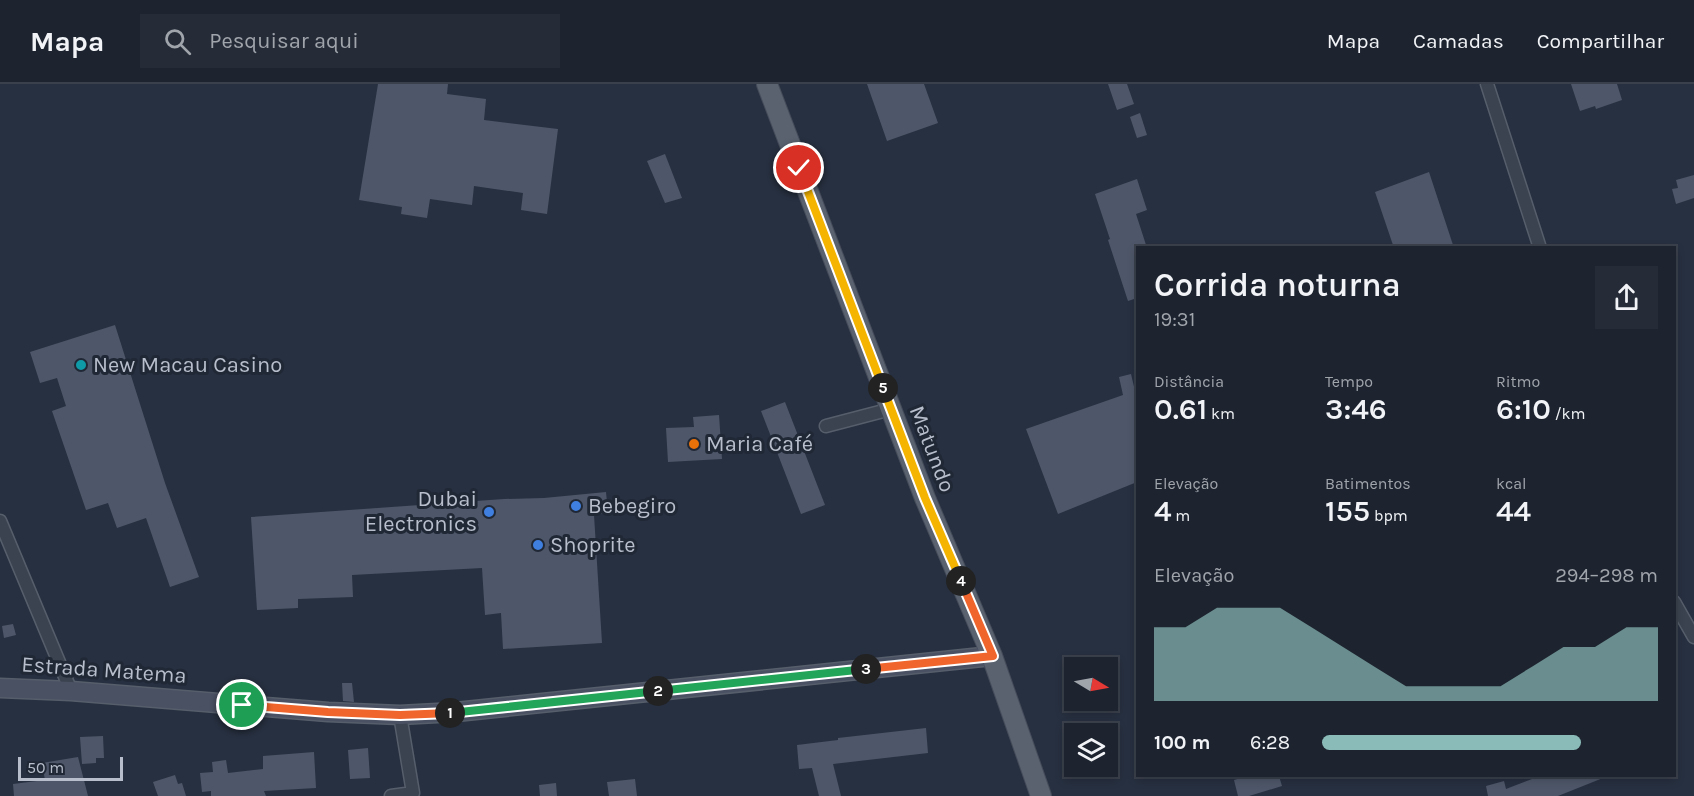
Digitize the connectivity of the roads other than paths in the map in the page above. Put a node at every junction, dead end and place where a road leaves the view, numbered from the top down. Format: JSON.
{"nodes":[{"id":1,"x":767,"y":84,"type":"edge"},
{"id":2,"x":1487,"y":84,"type":"edge"},
{"id":3,"x":1539,"y":246,"type":"edge"},
{"id":4,"x":891,"y":409,"type":"junction"},
{"id":5,"x":826,"y":426,"type":"dead end"},
{"id":6,"x":0,"y":520,"type":"edge"},
{"id":7,"x":1676,"y":606,"type":"edge"},
{"id":8,"x":1694,"y":637,"type":"edge"},
{"id":9,"x":993,"y":656,"type":"junction"},
{"id":10,"x":0,"y":688,"type":"edge"},
{"id":11,"x":71,"y":691,"type":"junction"},
{"id":12,"x":400,"y":715,"type":"junction"},
{"id":13,"x":414,"y":794,"type":"edge"},
{"id":14,"x":391,"y":796,"type":"edge"},
{"id":15,"x":1041,"y":796,"type":"edge"}],
"edges":[{"from":1,"to":4,"type":"main road","name":"Matundo"},
{"from":2,"to":3,"type":"street"},
{"from":4,"to":5,"type":"street"},
{"from":4,"to":9,"type":"main road","name":"Matundo"},
{"from":6,"to":11,"type":"street"},
{"from":7,"to":8,"type":"street"},
{"from":9,"to":12,"type":"street","name":"Estrada Matema"},
{"from":9,"to":15,"type":"main road","name":"Matundo"},
{"from":10,"to":11,"type":"street","name":"Estrada Matema"},
{"from":11,"to":12,"type":"street","name":"Estrada Matema"},
{"from":12,"to":13,"type":"street"},
{"from":13,"to":14,"type":"street"}]}
